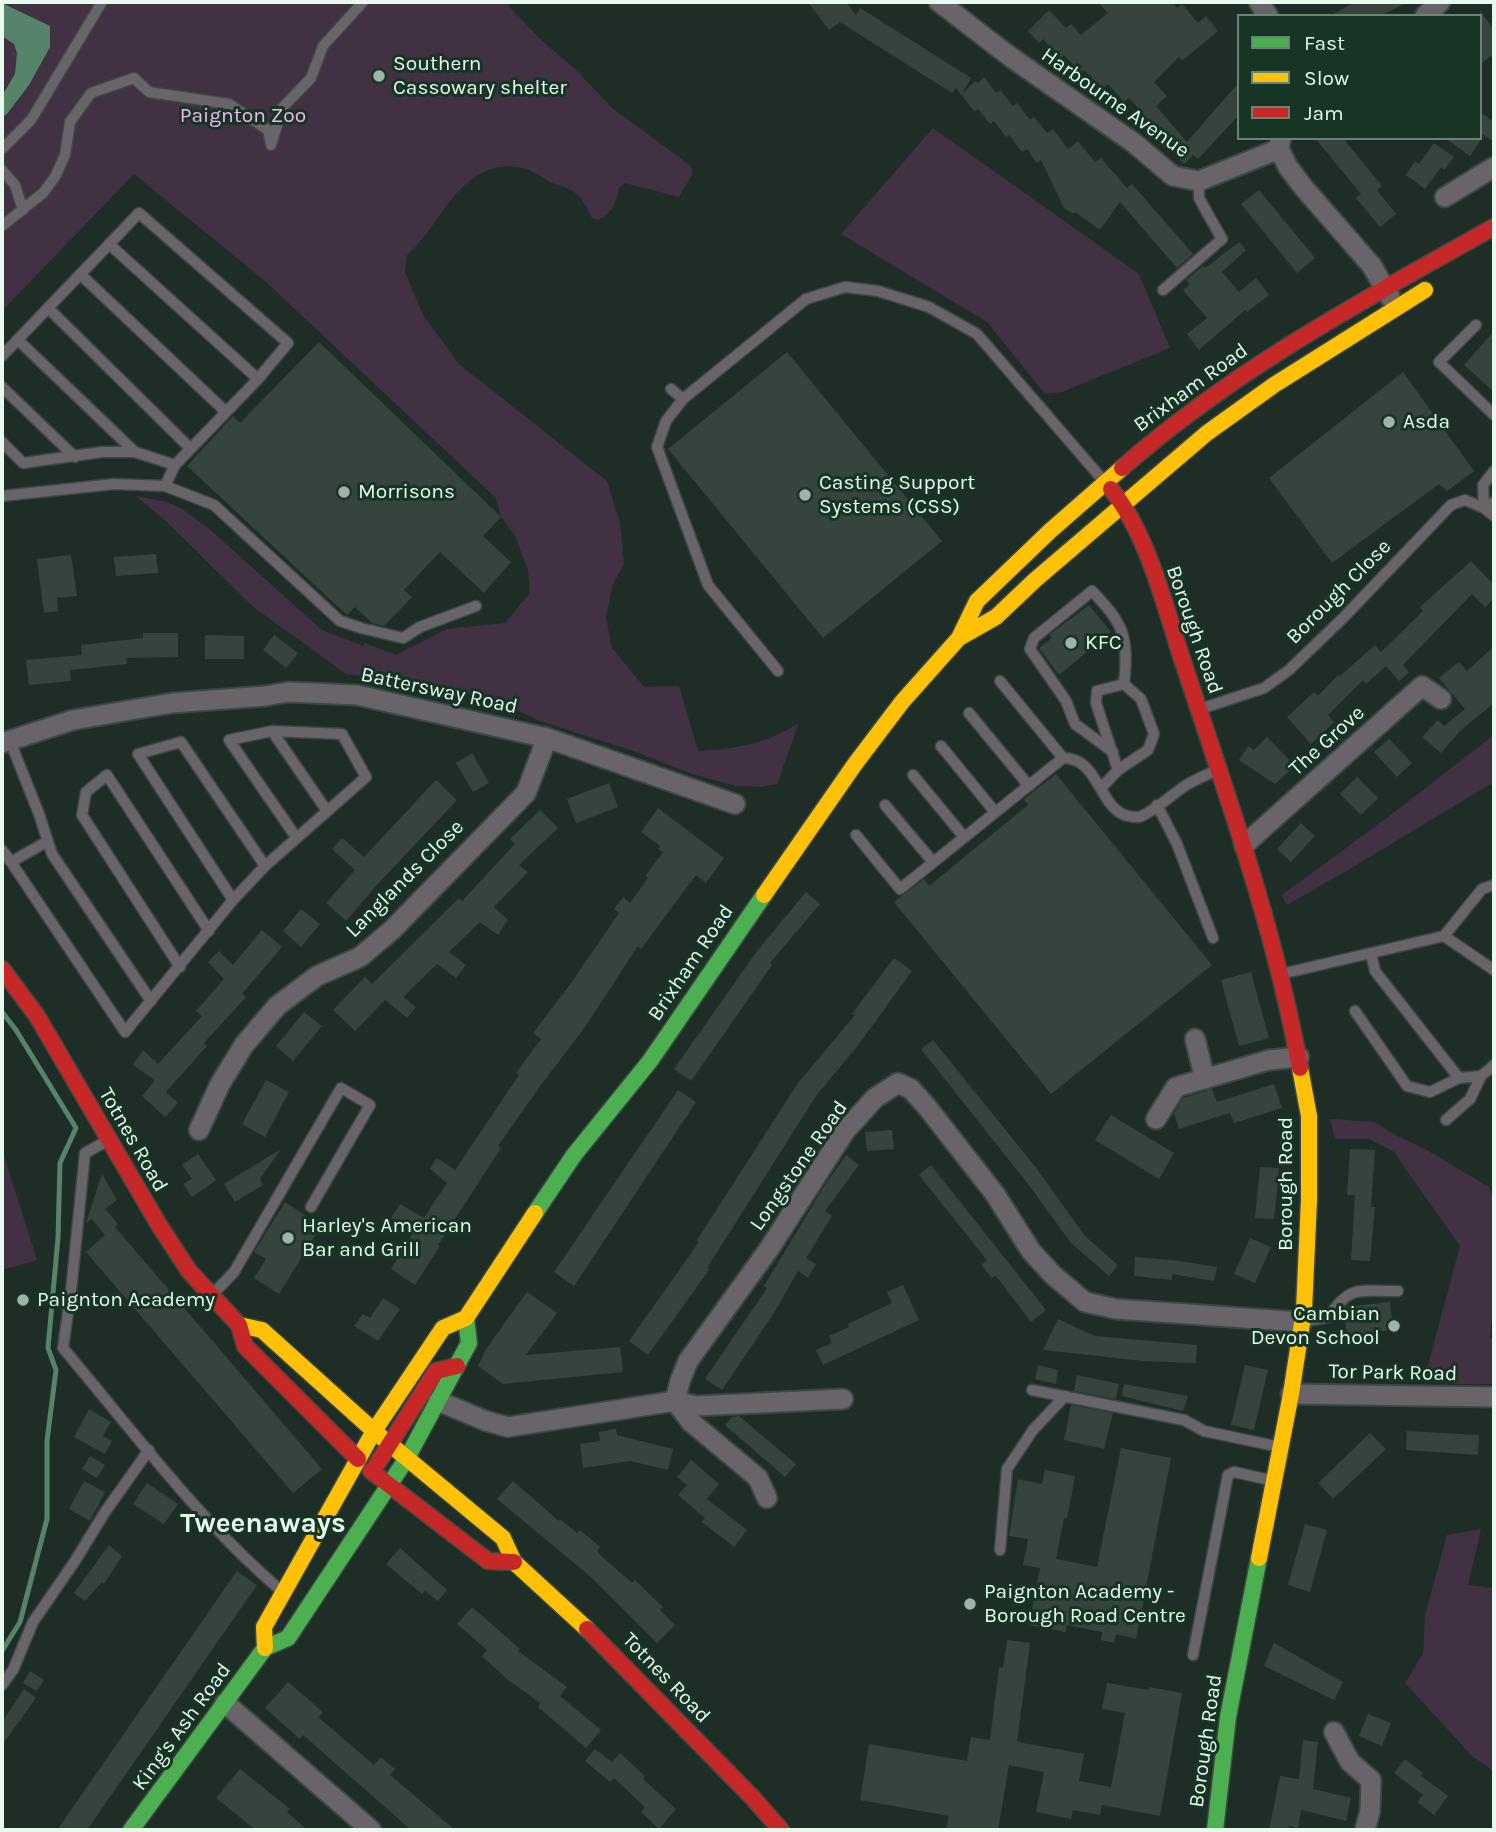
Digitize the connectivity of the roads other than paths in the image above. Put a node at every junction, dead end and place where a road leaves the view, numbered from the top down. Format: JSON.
{"nodes":[{"id":1,"x":102,"y":2,"type":"edge"},
{"id":2,"x":363,"y":2,"type":"edge"},
{"id":3,"x":939,"y":2,"type":"edge"},
{"id":4,"x":1440,"y":2,"type":"edge"},
{"id":5,"x":1427,"y":14,"type":"edge"},
{"id":6,"x":1280,"y":144,"type":"edge"},
{"id":7,"x":2,"y":149,"type":"edge"},
{"id":8,"x":1494,"y":167,"type":"edge"},
{"id":9,"x":2,"y":170,"type":"edge"},
{"id":10,"x":1199,"y":181,"type":"junction"},
{"id":11,"x":1445,"y":197,"type":"dead end"},
{"id":12,"x":23,"y":210,"type":"junction"},
{"id":13,"x":2,"y":226,"type":"edge"},
{"id":14,"x":1494,"y":227,"type":"edge"},
{"id":15,"x":109,"y":244,"type":"junction"},
{"id":16,"x":80,"y":274,"type":"junction"},
{"id":17,"x":1438,"y":282,"type":"dead end"},
{"id":18,"x":1385,"y":288,"type":"junction"},
{"id":19,"x":1163,"y":290,"type":"dead end"},
{"id":20,"x":1396,"y":307,"type":"junction"},
{"id":21,"x":48,"y":308,"type":"junction"},
{"id":22,"x":1476,"y":325,"type":"dead end"},
{"id":23,"x":18,"y":340,"type":"junction"},
{"id":24,"x":2,"y":356,"type":"edge"},
{"id":25,"x":258,"y":379,"type":"junction"},
{"id":26,"x":2,"y":387,"type":"edge"},
{"id":27,"x":671,"y":389,"type":"dead end"},
{"id":28,"x":683,"y":399,"type":"junction"},
{"id":29,"x":225,"y":411,"type":"junction"},
{"id":30,"x":1494,"y":415,"type":"edge"},
{"id":31,"x":2,"y":442,"type":"edge"},
{"id":32,"x":190,"y":448,"type":"junction"},
{"id":33,"x":135,"y":452,"type":"junction"},
{"id":34,"x":75,"y":457,"type":"junction"},
{"id":35,"x":175,"y":464,"type":"junction"},
{"id":36,"x":1494,"y":471,"type":"edge"},
{"id":37,"x":1105,"y":482,"type":"junction"},
{"id":38,"x":165,"y":486,"type":"junction"},
{"id":39,"x":2,"y":496,"type":"edge"},
{"id":40,"x":1494,"y":502,"type":"edge"},
{"id":41,"x":1124,"y":505,"type":"junction"},
{"id":42,"x":1484,"y":508,"type":"junction"},
{"id":43,"x":1494,"y":516,"type":"edge"},
{"id":44,"x":476,"y":606,"type":"dead end"},
{"id":45,"x":959,"y":638,"type":"junction"},
{"id":46,"x":1304,"y":638,"type":"dead end"},
{"id":47,"x":1313,"y":646,"type":"junction"},
{"id":48,"x":778,"y":671,"type":"dead end"},
{"id":49,"x":1000,"y":681,"type":"dead end"},
{"id":50,"x":1124,"y":684,"type":"junction"},
{"id":51,"x":1441,"y":699,"type":"dead end"},
{"id":52,"x":1200,"y":709,"type":"junction"},
{"id":53,"x":969,"y":713,"type":"dead end"},
{"id":54,"x":272,"y":731,"type":"junction"},
{"id":55,"x":547,"y":738,"type":"junction"},
{"id":56,"x":6,"y":742,"type":"edge"},
{"id":57,"x":941,"y":746,"type":"dead end"},
{"id":58,"x":1113,"y":752,"type":"junction"},
{"id":59,"x":1063,"y":758,"type":"junction"},
{"id":60,"x":1218,"y":769,"type":"junction"},
{"id":61,"x":1118,"y":770,"type":"junction"},
{"id":62,"x":912,"y":775,"type":"dead end"},
{"id":63,"x":1029,"y":786,"type":"junction"},
{"id":64,"x":1101,"y":787,"type":"junction"},
{"id":65,"x":735,"y":804,"type":"dead end"},
{"id":66,"x":886,"y":805,"type":"dead end"},
{"id":67,"x":1157,"y":805,"type":"junction"},
{"id":68,"x":327,"y":811,"type":"junction"},
{"id":69,"x":995,"y":813,"type":"junction"},
{"id":70,"x":856,"y":835,"type":"dead end"},
{"id":71,"x":296,"y":837,"type":"junction"},
{"id":72,"x":964,"y":837,"type":"junction"},
{"id":73,"x":48,"y":841,"type":"junction"},
{"id":74,"x":1244,"y":845,"type":"junction"},
{"id":75,"x":2,"y":850,"type":"edge"},
{"id":76,"x":11,"y":862,"type":"junction"},
{"id":77,"x":933,"y":862,"type":"junction"},
{"id":78,"x":265,"y":866,"type":"junction"},
{"id":79,"x":1494,"y":885,"type":"edge"},
{"id":80,"x":233,"y":900,"type":"junction"},
{"id":81,"x":209,"y":931,"type":"junction"},
{"id":82,"x":1444,"y":936,"type":"junction"},
{"id":83,"x":1213,"y":938,"type":"dead end"},
{"id":84,"x":1371,"y":954,"type":"junction"},
{"id":85,"x":180,"y":967,"type":"junction"},
{"id":86,"x":2,"y":969,"type":"edge"},
{"id":87,"x":1494,"y":970,"type":"edge"},
{"id":88,"x":1280,"y":974,"type":"junction"},
{"id":89,"x":151,"y":1001,"type":"junction"},
{"id":90,"x":1355,"y":1011,"type":"dead end"},
{"id":91,"x":1195,"y":1039,"type":"dead end"},
{"id":92,"x":1299,"y":1057,"type":"junction"},
{"id":93,"x":1494,"y":1065,"type":"edge"},
{"id":94,"x":1480,"y":1076,"type":"junction"},
{"id":95,"x":1460,"y":1078,"type":"junction"},
{"id":96,"x":1205,"y":1079,"type":"junction"},
{"id":97,"x":1156,"y":1119,"type":"dead end"},
{"id":98,"x":1446,"y":1120,"type":"dead end"},
{"id":99,"x":199,"y":1130,"type":"dead end"},
{"id":100,"x":109,"y":1139,"type":"junction"},
{"id":101,"x":311,"y":1207,"type":"dead end"},
{"id":102,"x":1398,"y":1291,"type":"dead end"},
{"id":103,"x":211,"y":1297,"type":"junction"},
{"id":104,"x":466,"y":1318,"type":"junction"},
{"id":105,"x":1302,"y":1322,"type":"junction"},
{"id":106,"x":239,"y":1325,"type":"junction"},
{"id":107,"x":457,"y":1366,"type":"junction"},
{"id":108,"x":1032,"y":1390,"type":"dead end"},
{"id":109,"x":1291,"y":1394,"type":"junction"},
{"id":110,"x":1065,"y":1395,"type":"junction"},
{"id":111,"x":1494,"y":1397,"type":"edge"},
{"id":112,"x":843,"y":1399,"type":"dead end"},
{"id":113,"x":438,"y":1401,"type":"junction"},
{"id":114,"x":675,"y":1401,"type":"junction"},
{"id":115,"x":374,"y":1431,"type":"junction"},
{"id":116,"x":390,"y":1444,"type":"junction"},
{"id":117,"x":1281,"y":1447,"type":"junction"},
{"id":118,"x":149,"y":1450,"type":"junction"},
{"id":119,"x":407,"y":1458,"type":"junction"},
{"id":120,"x":358,"y":1459,"type":"junction"},
{"id":121,"x":369,"y":1478,"type":"junction"},
{"id":122,"x":1274,"y":1481,"type":"junction"},
{"id":123,"x":388,"y":1486,"type":"junction"},
{"id":124,"x":767,"y":1498,"type":"dead end"},
{"id":125,"x":336,"y":1531,"type":"dead end"},
{"id":126,"x":1000,"y":1550,"type":"dead end"},
{"id":127,"x":514,"y":1562,"type":"junction"},
{"id":128,"x":284,"y":1593,"type":"junction"},
{"id":129,"x":273,"y":1610,"type":"junction"},
{"id":130,"x":265,"y":1648,"type":"junction"},
{"id":131,"x":1193,"y":1656,"type":"dead end"},
{"id":132,"x":2,"y":1685,"type":"edge"},
{"id":133,"x":225,"y":1703,"type":"junction"},
{"id":134,"x":1334,"y":1732,"type":"dead end"},
{"id":135,"x":131,"y":1830,"type":"edge"},
{"id":136,"x":371,"y":1830,"type":"edge"},
{"id":137,"x":781,"y":1830,"type":"edge"},
{"id":138,"x":1215,"y":1830,"type":"edge"},
{"id":139,"x":1365,"y":1830,"type":"edge"}],
"edges":[{"from":1,"to":7,"type":"lane"},
{"from":2,"to":12,"type":"lane"},
{"from":3,"to":10,"type":"street","name":"Harbourne Avenue"},
{"from":4,"to":5,"type":"street"},
{"from":6,"to":10,"type":"street","name":"Harbourne Avenue"},
{"from":6,"to":18,"type":"street"},
{"from":8,"to":11,"type":"street"},
{"from":9,"to":12,"type":"lane"},
{"from":10,"to":19,"type":"lane"},
{"from":12,"to":13,"type":"lane"},
{"from":14,"to":18,"type":"main road","name":"Brixham Road"},
{"from":15,"to":16,"type":"lane"},
{"from":15,"to":25,"type":"lane"},
{"from":15,"to":25,"type":"lane"},
{"from":16,"to":21,"type":"lane"},
{"from":16,"to":29,"type":"lane"},
{"from":17,"to":20,"type":"main road","name":"Brixham Road"},
{"from":18,"to":20,"type":"street"},
{"from":18,"to":37,"type":"main road","name":"Brixham Road"},
{"from":20,"to":41,"type":"main road","name":"Brixham Road"},
{"from":21,"to":23,"type":"lane"},
{"from":21,"to":32,"type":"lane"},
{"from":22,"to":30,"type":"lane"},
{"from":23,"to":24,"type":"lane"},
{"from":23,"to":33,"type":"lane"},
{"from":25,"to":29,"type":"lane"},
{"from":26,"to":34,"type":"lane"},
{"from":27,"to":28,"type":"lane"},
{"from":28,"to":37,"type":"lane"},
{"from":28,"to":48,"type":"lane"},
{"from":29,"to":32,"type":"lane"},
{"from":31,"to":34,"type":"lane"},
{"from":32,"to":35,"type":"lane"},
{"from":33,"to":34,"type":"lane"},
{"from":33,"to":35,"type":"lane"},
{"from":35,"to":38,"type":"lane"},
{"from":36,"to":42,"type":"lane"},
{"from":37,"to":41,"type":"main road","name":"Borough Road"},
{"from":37,"to":45,"type":"main road","name":"Brixham Road"},
{"from":38,"to":39,"type":"lane"},
{"from":38,"to":44,"type":"lane"},
{"from":40,"to":42,"type":"lane"},
{"from":41,"to":45,"type":"main road","name":"Brixham Road"},
{"from":41,"to":52,"type":"main road","name":"Borough Road"},
{"from":42,"to":43,"type":"lane"},
{"from":42,"to":47,"type":"lane","name":"Borough Close"},
{"from":45,"to":104,"type":"main road","name":"Brixham Road"},
{"from":46,"to":47,"type":"lane"},
{"from":47,"to":52,"type":"lane","name":"Borough Close"},
{"from":49,"to":59,"type":"lane"},
{"from":50,"to":58,"type":"lane"},
{"from":50,"to":58,"type":"lane"},
{"from":50,"to":61,"type":"lane"},
{"from":51,"to":74,"type":"street","name":"The Grove"},
{"from":52,"to":60,"type":"main road","name":"Borough Road"},
{"from":53,"to":63,"type":"lane"},
{"from":54,"to":68,"type":"lane"},
{"from":54,"to":68,"type":"lane"},
{"from":54,"to":71,"type":"lane"},
{"from":55,"to":56,"type":"street","name":"Battersway Road"},
{"from":55,"to":65,"type":"street","name":"Battersway Road"},
{"from":55,"to":99,"type":"street","name":"Langlands Close"},
{"from":56,"to":73,"type":"lane"},
{"from":57,"to":69,"type":"lane"},
{"from":58,"to":61,"type":"lane"},
{"from":59,"to":63,"type":"lane"},
{"from":59,"to":64,"type":"lane"},
{"from":60,"to":67,"type":"lane"},
{"from":60,"to":74,"type":"main road","name":"Borough Road"},
{"from":61,"to":64,"type":"lane"},
{"from":62,"to":72,"type":"lane"},
{"from":63,"to":69,"type":"lane"},
{"from":64,"to":67,"type":"lane"},
{"from":66,"to":77,"type":"lane"},
{"from":67,"to":83,"type":"lane"},
{"from":68,"to":71,"type":"lane"},
{"from":69,"to":72,"type":"lane"},
{"from":70,"to":77,"type":"lane"},
{"from":71,"to":78,"type":"lane"},
{"from":72,"to":77,"type":"lane"},
{"from":73,"to":76,"type":"lane"},
{"from":73,"to":89,"type":"lane"},
{"from":74,"to":88,"type":"main road","name":"Borough Road"},
{"from":75,"to":76,"type":"lane"},
{"from":76,"to":89,"type":"lane"},
{"from":78,"to":80,"type":"lane"},
{"from":78,"to":80,"type":"lane"},
{"from":79,"to":82,"type":"lane"},
{"from":80,"to":81,"type":"lane"},
{"from":81,"to":85,"type":"lane"},
{"from":81,"to":85,"type":"lane"},
{"from":82,"to":84,"type":"lane"},
{"from":82,"to":87,"type":"lane"},
{"from":84,"to":88,"type":"lane"},
{"from":84,"to":95,"type":"lane"},
{"from":85,"to":89,"type":"lane"},
{"from":86,"to":100,"type":"main road","name":"Totnes Road"},
{"from":88,"to":92,"type":"main road","name":"Borough Road"},
{"from":90,"to":95,"type":"lane"},
{"from":91,"to":96,"type":"street"},
{"from":92,"to":96,"type":"street"},
{"from":92,"to":105,"type":"main road","name":"Borough Road"},
{"from":93,"to":94,"type":"lane"},
{"from":94,"to":95,"type":"lane"},
{"from":94,"to":98,"type":"lane"},
{"from":96,"to":97,"type":"street"},
{"from":100,"to":103,"type":"main road","name":"Totnes Road"},
{"from":100,"to":118,"type":"lane"},
{"from":101,"to":103,"type":"lane"},
{"from":102,"to":105,"type":"lane"},
{"from":103,"to":106,"type":"main road","name":"Totnes Road"},
{"from":104,"to":107,"type":"main road","name":"Brixham Road"},
{"from":104,"to":115,"type":"main road","name":"Brixham Road"},
{"from":105,"to":109,"type":"main road","name":"Borough Road"},
{"from":105,"to":114,"type":"street","name":"Longstone Road"},
{"from":106,"to":115,"type":"main road","name":"Totnes Road"},
{"from":106,"to":120,"type":"main road","name":"Totnes Road"},
{"from":107,"to":113,"type":"main road","name":"Brixham Road"},
{"from":107,"to":116,"type":"main road"},
{"from":108,"to":110,"type":"lane"},
{"from":109,"to":111,"type":"street","name":"Tor Park Road"},
{"from":109,"to":117,"type":"main road","name":"Borough Road"},
{"from":110,"to":117,"type":"lane"},
{"from":110,"to":126,"type":"lane"},
{"from":112,"to":114,"type":"street"},
{"from":113,"to":114,"type":"street"},
{"from":113,"to":119,"type":"main road","name":"Brixham Road"},
{"from":114,"to":124,"type":"street"},
{"from":115,"to":116,"type":"main road","name":"Totnes Road"},
{"from":115,"to":120,"type":"main road","name":"King's Ash Road"},
{"from":116,"to":119,"type":"main road","name":"Totnes Road"},
{"from":116,"to":121,"type":"main road"},
{"from":117,"to":122,"type":"main road","name":"Borough Road"},
{"from":118,"to":128,"type":"lane"},
{"from":118,"to":132,"type":"lane"},
{"from":119,"to":123,"type":"main road","name":"King's Ash Road"},
{"from":119,"to":127,"type":"main road","name":"Totnes Road"},
{"from":120,"to":121,"type":"main road","name":"Totnes Road"},
{"from":120,"to":128,"type":"main road","name":"King's Ash Road"},
{"from":121,"to":123,"type":"main road","name":"Totnes Road"},
{"from":122,"to":131,"type":"lane"},
{"from":122,"to":138,"type":"main road","name":"Borough Road"},
{"from":123,"to":127,"type":"main road","name":"Totnes Road"},
{"from":123,"to":130,"type":"main road","name":"King's Ash Road"},
{"from":125,"to":129,"type":"main road"},
{"from":127,"to":137,"type":"main road","name":"Totnes Road"},
{"from":128,"to":129,"type":"main road","name":"King's Ash Road"},
{"from":129,"to":130,"type":"main road","name":"King's Ash Road"},
{"from":130,"to":133,"type":"main road","name":"King's Ash Road"},
{"from":133,"to":135,"type":"main road","name":"King's Ash Road"},
{"from":133,"to":136,"type":"street"},
{"from":134,"to":139,"type":"street"}]}
